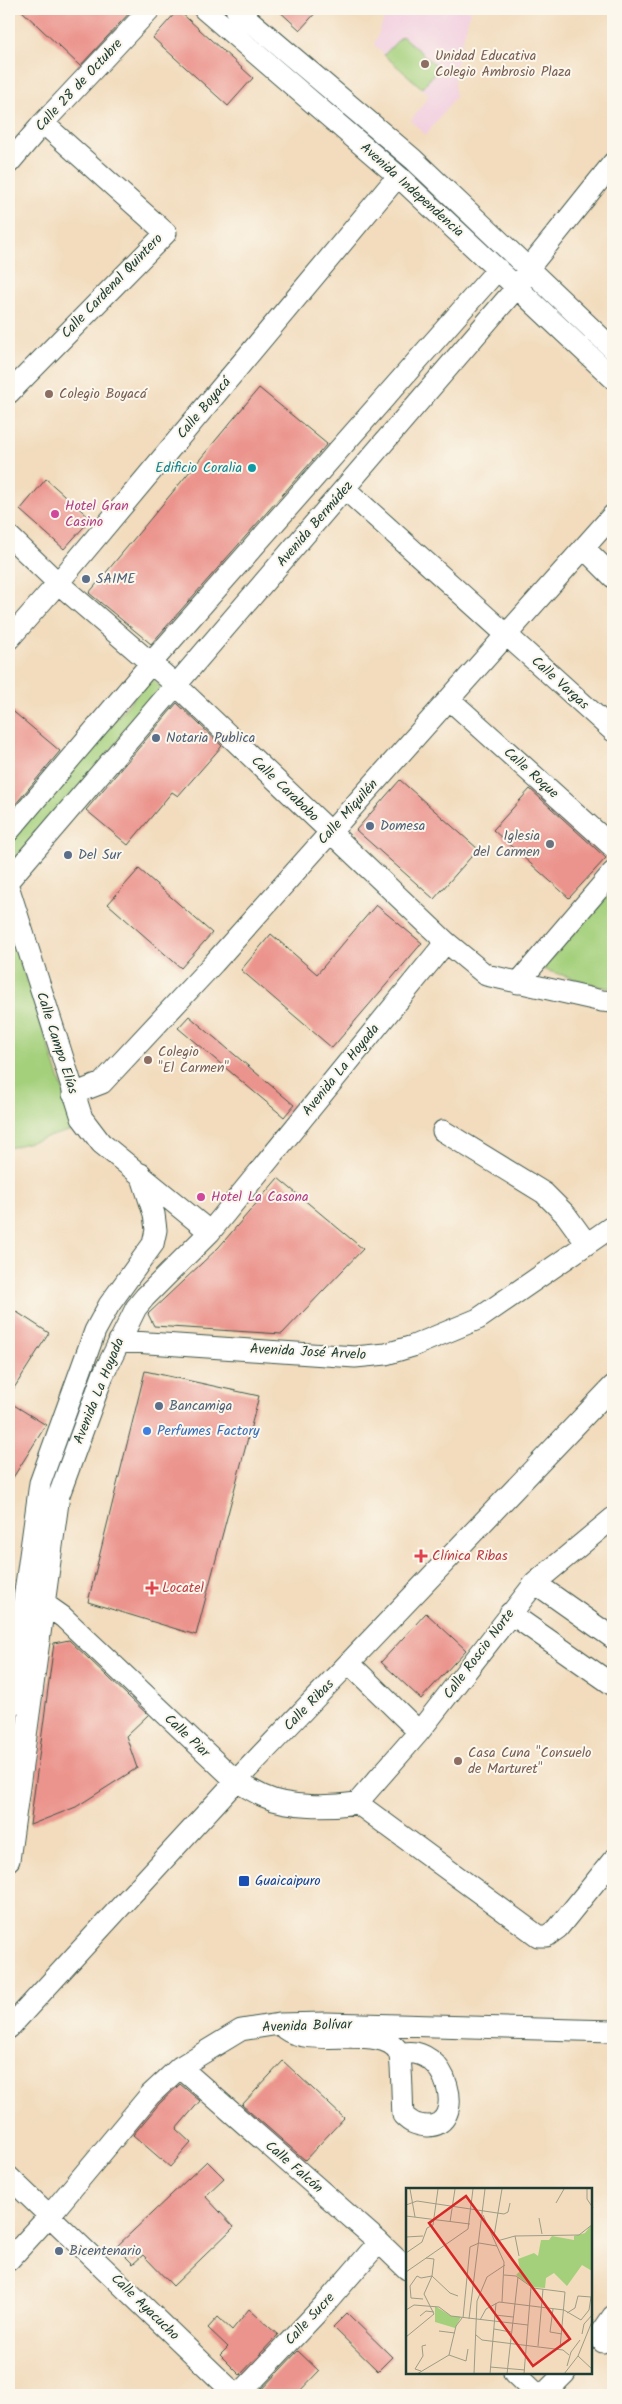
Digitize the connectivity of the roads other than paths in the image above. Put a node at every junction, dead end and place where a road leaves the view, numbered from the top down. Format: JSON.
{"nodes":[{"id":1,"x":150,"y":9,"type":"edge"},
{"id":2,"x":204,"y":9,"type":"edge"},
{"id":3,"x":236,"y":9,"type":"edge"},
{"id":4,"x":42,"y":123,"type":"junction"},
{"id":5,"x":613,"y":162,"type":"edge"},
{"id":6,"x":9,"y":163,"type":"edge"},
{"id":7,"x":398,"y":176,"type":"junction"},
{"id":8,"x":528,"y":268,"type":"junction"},
{"id":9,"x":498,"y":269,"type":"junction"},
{"id":10,"x":517,"y":287,"type":"junction"},
{"id":11,"x":613,"y":350,"type":"edge"},
{"id":12,"x":613,"y":378,"type":"edge"},
{"id":13,"x":9,"y":393,"type":"edge"},
{"id":14,"x":345,"y":489,"type":"junction"},
{"id":15,"x":613,"y":515,"type":"edge"},
{"id":16,"x":9,"y":536,"type":"edge"},
{"id":17,"x":584,"y":548,"type":"junction"},
{"id":18,"x":613,"y":577,"type":"edge"},
{"id":19,"x":58,"y":583,"type":"junction"},
{"id":20,"x":506,"y":636,"type":"junction"},
{"id":21,"x":9,"y":639,"type":"edge"},
{"id":22,"x":152,"y":662,"type":"junction"},
{"id":23,"x":175,"y":684,"type":"junction"},
{"id":24,"x":449,"y":699,"type":"junction"},
{"id":25,"x":613,"y":732,"type":"edge"},
{"id":26,"x":9,"y":831,"type":"edge"},
{"id":27,"x":330,"y":832,"type":"junction"},
{"id":28,"x":613,"y":847,"type":"edge"},
{"id":29,"x":613,"y":872,"type":"edge"},
{"id":30,"x":9,"y":880,"type":"edge"},
{"id":31,"x":9,"y":889,"type":"edge"},
{"id":32,"x":446,"y":942,"type":"junction"},
{"id":33,"x":518,"y":983,"type":"junction"},
{"id":34,"x":613,"y":1002,"type":"edge"},
{"id":35,"x":73,"y":1094,"type":"junction"},
{"id":36,"x":443,"y":1131,"type":"dead end"},
{"id":37,"x":141,"y":1174,"type":"junction"},
{"id":38,"x":613,"y":1226,"type":"edge"},
{"id":39,"x":210,"y":1232,"type":"junction"},
{"id":40,"x":587,"y":1244,"type":"junction"},
{"id":41,"x":119,"y":1341,"type":"junction"},
{"id":42,"x":613,"y":1386,"type":"edge"},
{"id":43,"x":613,"y":1518,"type":"edge"},
{"id":44,"x":535,"y":1584,"type":"junction"},
{"id":45,"x":46,"y":1605,"type":"junction"},
{"id":46,"x":510,"y":1613,"type":"junction"},
{"id":47,"x":613,"y":1638,"type":"edge"},
{"id":48,"x":349,"y":1663,"type":"junction"},
{"id":49,"x":12,"y":1667,"type":"edge"},
{"id":50,"x":613,"y":1685,"type":"edge"},
{"id":51,"x":9,"y":1708,"type":"edge"},
{"id":52,"x":419,"y":1732,"type":"junction"},
{"id":53,"x":236,"y":1781,"type":"junction"},
{"id":54,"x":357,"y":1803,"type":"junction"},
{"id":55,"x":9,"y":1860,"type":"edge"},
{"id":56,"x":613,"y":1860,"type":"edge"},
{"id":57,"x":279,"y":2024,"type":"junction"},
{"id":58,"x":9,"y":2028,"type":"edge"},
{"id":59,"x":613,"y":2031,"type":"edge"},
{"id":60,"x":400,"y":2054,"type":"dead end"},
{"id":61,"x":180,"y":2067,"type":"junction"},
{"id":62,"x":9,"y":2177,"type":"edge"},
{"id":63,"x":50,"y":2215,"type":"junction"},
{"id":64,"x":379,"y":2242,"type":"junction"},
{"id":65,"x":9,"y":2260,"type":"edge"},
{"id":66,"x":406,"y":2268,"type":"edge"},
{"id":67,"x":613,"y":2316,"type":"edge"},
{"id":68,"x":602,"y":2347,"type":"edge"},
{"id":69,"x":515,"y":2374,"type":"edge"},
{"id":70,"x":564,"y":2374,"type":"edge"},
{"id":71,"x":238,"y":2395,"type":"edge"},
{"id":72,"x":537,"y":2395,"type":"edge"},
{"id":73,"x":542,"y":2395,"type":"edge"}],
"edges":[{"from":1,"to":4,"type":"street","name":"Calle 28 de Octubre"},
{"from":2,"to":7,"type":"street","name":"Avenida Independencia"},
{"from":3,"to":8,"type":"street","name":"Avenida Independencia"},
{"from":4,"to":6,"type":"street","name":"Calle 28 de Octubre"},
{"from":4,"to":13,"type":"street","name":"Calle Cardenal Quintero"},
{"from":5,"to":8,"type":"street","name":"Avenida Bermúdez"},
{"from":7,"to":9,"type":"street","name":"Avenida Independencia"},
{"from":7,"to":19,"type":"street","name":"Calle Boyacá"},
{"from":8,"to":10,"type":"street","name":"Avenida Bermúdez"},
{"from":8,"to":11,"type":"street","name":"Avenida Independencia"},
{"from":9,"to":10,"type":"street","name":"Avenida Independencia"},
{"from":9,"to":22,"type":"street"},
{"from":10,"to":12,"type":"street","name":"Avenida Independencia"},
{"from":10,"to":14,"type":"street","name":"Avenida Bermúdez"},
{"from":14,"to":20,"type":"street","name":"Calle Vargas"},
{"from":14,"to":23,"type":"street","name":"Avenida Bermúdez"},
{"from":15,"to":17,"type":"street","name":"Calle Miquilén"},
{"from":16,"to":19,"type":"street","name":"Calle Carabobo"},
{"from":17,"to":18,"type":"street"},
{"from":17,"to":20,"type":"street","name":"Calle Miquilén"},
{"from":19,"to":21,"type":"street","name":"Calle Boyacá"},
{"from":19,"to":22,"type":"street","name":"Calle Carabobo"},
{"from":20,"to":24,"type":"street","name":"Calle Miquilén"},
{"from":20,"to":25,"type":"street","name":"Calle Vargas"},
{"from":22,"to":23,"type":"street","name":"Calle Carabobo"},
{"from":22,"to":26,"type":"street"},
{"from":23,"to":27,"type":"street","name":"Calle Carabobo"},
{"from":23,"to":30,"type":"street","name":"Avenida Bermúdez"},
{"from":24,"to":27,"type":"street","name":"Calle Miquilén"},
{"from":24,"to":28,"type":"street","name":"Calle Roque"},
{"from":27,"to":32,"type":"street","name":"Calle Carabobo"},
{"from":27,"to":35,"type":"street","name":"Calle Miquilén"},
{"from":29,"to":33,"type":"street"},
{"from":31,"to":35,"type":"street","name":"Calle Campo Elías"},
{"from":32,"to":33,"type":"street","name":"Calle Carabobo"},
{"from":32,"to":39,"type":"street","name":"Avenida La Hoyada"},
{"from":33,"to":34,"type":"street","name":"Calle Carabobo"},
{"from":35,"to":37,"type":"street","name":"Calle Campo Elías"},
{"from":36,"to":40,"type":"street"},
{"from":37,"to":39,"type":"street","name":"Calle Campo Elías"},
{"from":37,"to":49,"type":"street","name":"Avenida La Hoyada"},
{"from":38,"to":40,"type":"street","name":"Avenida José Arvelo"},
{"from":39,"to":41,"type":"street","name":"Avenida La Hoyada"},
{"from":40,"to":41,"type":"street","name":"Avenida José Arvelo"},
{"from":41,"to":45,"type":"street","name":"Avenida La Hoyada"},
{"from":42,"to":48,"type":"street","name":"Calle Ribas"},
{"from":43,"to":44,"type":"street","name":"Calle Roscio Norte"},
{"from":44,"to":46,"type":"street","name":"Calle Roscio Norte"},
{"from":44,"to":47,"type":"street"},
{"from":45,"to":53,"type":"street","name":"Calle Piar"},
{"from":45,"to":55,"type":"street","name":"Avenida La Hoyada"},
{"from":46,"to":50,"type":"street"},
{"from":46,"to":52,"type":"street","name":"Calle Roscio Norte"},
{"from":48,"to":52,"type":"street"},
{"from":48,"to":53,"type":"street","name":"Calle Ribas"},
{"from":49,"to":51,"type":"street","name":"Avenida La Hoyada"},
{"from":52,"to":54,"type":"street","name":"Calle Roscio Norte"},
{"from":53,"to":54,"type":"street","name":"Calle Piar"},
{"from":53,"to":58,"type":"street","name":"Calle Ribas"},
{"from":54,"to":56,"type":"street"},
{"from":57,"to":59,"type":"street","name":"Avenida Bolívar"},
{"from":57,"to":60,"type":"street"},
{"from":57,"to":61,"type":"street","name":"Avenida Bolívar"},
{"from":61,"to":63,"type":"street","name":"Avenida Bolívar"},
{"from":61,"to":64,"type":"street","name":"Calle Falcón"},
{"from":62,"to":63,"type":"street","name":"Calle Ayacucho"},
{"from":63,"to":65,"type":"street","name":"Avenida Bolívar"},
{"from":63,"to":71,"type":"street","name":"Calle Ayacucho"},
{"from":64,"to":66,"type":"street","name":"Calle Falcón"},
{"from":64,"to":71,"type":"street","name":"Calle Sucre"},
{"from":67,"to":68,"type":"street"},
{"from":69,"to":72,"type":"street"},
{"from":70,"to":73,"type":"street"}]}
